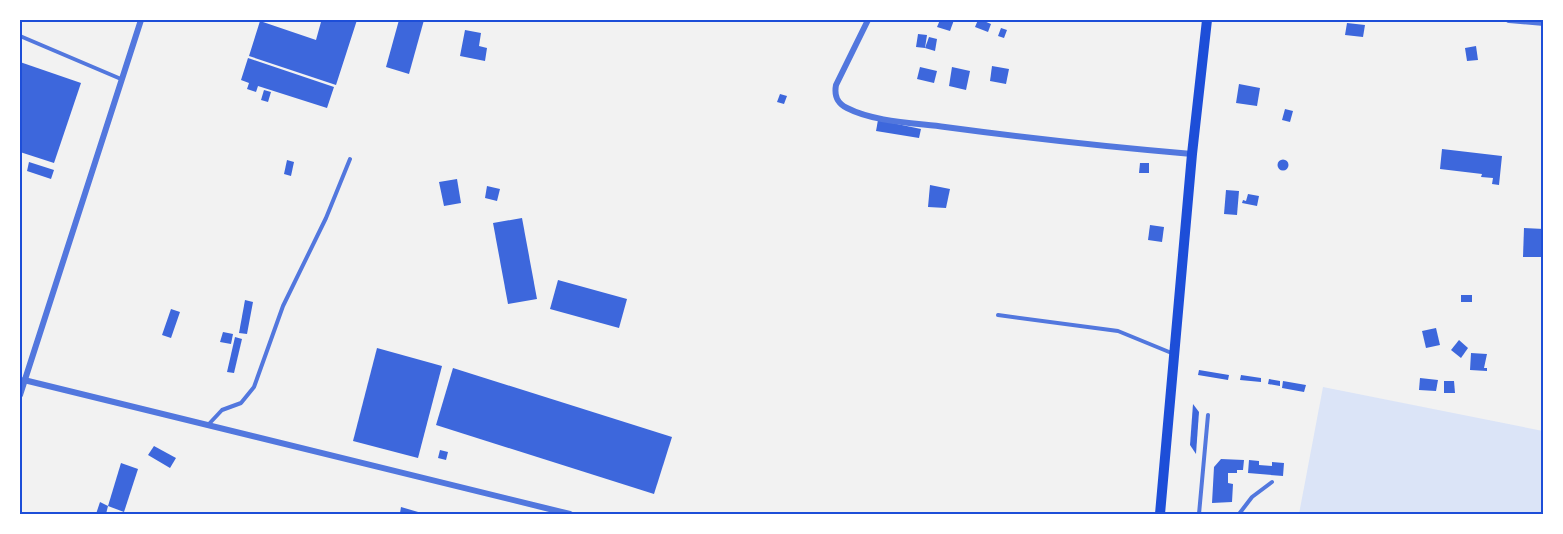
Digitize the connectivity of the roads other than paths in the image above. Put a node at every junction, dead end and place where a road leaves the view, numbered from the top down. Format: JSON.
{"nodes":[{"id":1,"x":141,"y":20,"type":"edge"},
{"id":2,"x":868,"y":20,"type":"edge"},
{"id":3,"x":1207,"y":20,"type":"edge"},
{"id":4,"x":1509,"y":20,"type":"edge"},
{"id":5,"x":1544,"y":23,"type":"edge"},
{"id":6,"x":20,"y":36,"type":"edge"},
{"id":7,"x":122,"y":79,"type":"junction"},
{"id":8,"x":1192,"y":154,"type":"junction"},
{"id":9,"x":350,"y":159,"type":"dead end"},
{"id":10,"x":998,"y":315,"type":"dead end"},
{"id":11,"x":1174,"y":354,"type":"junction"},
{"id":12,"x":24,"y":380,"type":"junction"},
{"id":13,"x":20,"y":395,"type":"edge"},
{"id":14,"x":1208,"y":415,"type":"dead end"},
{"id":15,"x":207,"y":426,"type":"junction"},
{"id":16,"x":1272,"y":482,"type":"dead end"},
{"id":17,"x":557,"y":513,"type":"edge"},
{"id":18,"x":570,"y":514,"type":"edge"},
{"id":19,"x":1160,"y":514,"type":"edge"},
{"id":20,"x":1199,"y":514,"type":"edge"},
{"id":21,"x":1239,"y":514,"type":"edge"}],
"edges":[{"from":1,"to":7,"type":"street"},
{"from":2,"to":8,"type":"street"},
{"from":3,"to":8,"type":"main road"},
{"from":4,"to":5,"type":"street"},
{"from":6,"to":7,"type":"lane"},
{"from":7,"to":12,"type":"street"},
{"from":8,"to":11,"type":"main road"},
{"from":9,"to":15,"type":"lane"},
{"from":10,"to":11,"type":"lane"},
{"from":11,"to":19,"type":"main road"},
{"from":12,"to":13,"type":"street"},
{"from":12,"to":15,"type":"street"},
{"from":14,"to":20,"type":"lane"},
{"from":15,"to":17,"type":"street"},
{"from":16,"to":21,"type":"lane"},
{"from":17,"to":18,"type":"street"}]}
